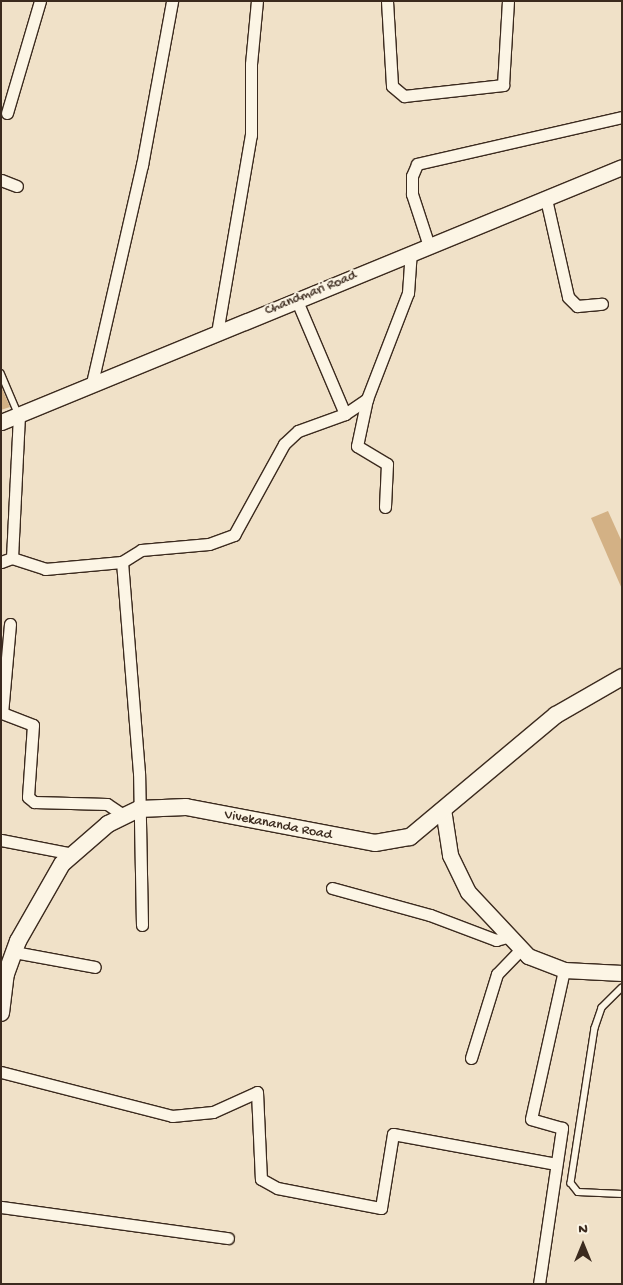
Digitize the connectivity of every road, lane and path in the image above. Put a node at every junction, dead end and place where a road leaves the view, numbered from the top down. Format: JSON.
{"nodes":[{"id":1,"x":40,"y":1,"type":"edge"},
{"id":2,"x":172,"y":1,"type":"edge"},
{"id":3,"x":257,"y":1,"type":"edge"},
{"id":4,"x":387,"y":1,"type":"edge"},
{"id":5,"x":508,"y":1,"type":"edge"},
{"id":6,"x":7,"y":113,"type":"dead end"},
{"id":7,"x":622,"y":117,"type":"edge"},
{"id":8,"x":622,"y":167,"type":"edge"},
{"id":9,"x":1,"y":180,"type":"edge"},
{"id":10,"x":17,"y":186,"type":"dead end"},
{"id":11,"x":546,"y":198,"type":"junction"},
{"id":12,"x":429,"y":246,"type":"junction"},
{"id":13,"x":411,"y":254,"type":"junction"},
{"id":14,"x":297,"y":301,"type":"junction"},
{"id":15,"x":602,"y":304,"type":"dead end"},
{"id":16,"x":217,"y":333,"type":"junction"},
{"id":17,"x":1,"y":373,"type":"edge"},
{"id":18,"x":92,"y":383,"type":"junction"},
{"id":19,"x":367,"y":399,"type":"junction"},
{"id":20,"x":345,"y":414,"type":"junction"},
{"id":21,"x":19,"y":415,"type":"junction"},
{"id":22,"x":1,"y":422,"type":"edge"},
{"id":23,"x":385,"y":507,"type":"dead end"},
{"id":24,"x":7,"y":560,"type":"edge"},
{"id":25,"x":122,"y":562,"type":"junction"},
{"id":26,"x":10,"y":624,"type":"dead end"},
{"id":27,"x":622,"y":677,"type":"edge"},
{"id":28,"x":443,"y":809,"type":"junction"},
{"id":29,"x":132,"y":812,"type":"junction"},
{"id":30,"x":1,"y":840,"type":"edge"},
{"id":31,"x":73,"y":854,"type":"junction"},
{"id":32,"x":332,"y":888,"type":"dead end"},
{"id":33,"x":142,"y":925,"type":"dead end"},
{"id":34,"x":510,"y":936,"type":"junction"},
{"id":35,"x":521,"y":949,"type":"junction"},
{"id":36,"x":14,"y":952,"type":"junction"},
{"id":37,"x":95,"y":967,"type":"dead end"},
{"id":38,"x":564,"y":970,"type":"junction"},
{"id":39,"x":4,"y":973,"type":"edge"},
{"id":40,"x":622,"y":973,"type":"edge"},
{"id":41,"x":622,"y":988,"type":"edge"},
{"id":42,"x":1,"y":1013,"type":"edge"},
{"id":43,"x":470,"y":1058,"type":"dead end"},
{"id":44,"x":1,"y":1072,"type":"edge"},
{"id":45,"x":556,"y":1164,"type":"junction"},
{"id":46,"x":622,"y":1194,"type":"edge"},
{"id":47,"x":1,"y":1207,"type":"edge"},
{"id":48,"x":228,"y":1238,"type":"dead end"},
{"id":49,"x":538,"y":1284,"type":"edge"}],
"edges":[{"from":1,"to":6,"type":"street"},
{"from":2,"to":18,"type":"street"},
{"from":3,"to":16,"type":"street"},
{"from":4,"to":5,"type":"street"},
{"from":7,"to":12,"type":"street"},
{"from":8,"to":11,"type":"street","name":"Chandmari Road"},
{"from":9,"to":10,"type":"street"},
{"from":11,"to":12,"type":"street","name":"Chandmari Road"},
{"from":11,"to":15,"type":"street"},
{"from":12,"to":13,"type":"street","name":"Chandmari Road"},
{"from":13,"to":14,"type":"street","name":"Chandmari Road"},
{"from":13,"to":19,"type":"street"},
{"from":14,"to":16,"type":"street","name":"Chandmari Road"},
{"from":14,"to":20,"type":"street"},
{"from":16,"to":18,"type":"street","name":"Chandmari Road"},
{"from":17,"to":21,"type":"lane"},
{"from":18,"to":21,"type":"street","name":"Chandmari Road"},
{"from":19,"to":20,"type":"street"},
{"from":19,"to":23,"type":"street"},
{"from":20,"to":25,"type":"street"},
{"from":21,"to":22,"type":"street","name":"Chandmari Road"},
{"from":21,"to":24,"type":"street"},
{"from":24,"to":25,"type":"street"},
{"from":25,"to":29,"type":"street"},
{"from":26,"to":29,"type":"street"},
{"from":27,"to":28,"type":"main road","name":"Vivekananda Road"},
{"from":28,"to":29,"type":"main road","name":"Vivekananda Road"},
{"from":28,"to":34,"type":"street"},
{"from":29,"to":31,"type":"main road","name":"Vivekananda Road"},
{"from":29,"to":33,"type":"street"},
{"from":30,"to":31,"type":"street"},
{"from":31,"to":36,"type":"main road","name":"Vivekananda Road"},
{"from":32,"to":34,"type":"street"},
{"from":34,"to":35,"type":"street"},
{"from":35,"to":38,"type":"street"},
{"from":35,"to":43,"type":"street"},
{"from":36,"to":37,"type":"street"},
{"from":36,"to":39,"type":"main road","name":"Vivekananda Road"},
{"from":38,"to":40,"type":"street"},
{"from":38,"to":45,"type":"street"},
{"from":39,"to":42,"type":"main road","name":"Vivekananda Road"},
{"from":41,"to":46,"type":"lane"},
{"from":44,"to":45,"type":"street"},
{"from":45,"to":49,"type":"street"},
{"from":47,"to":48,"type":"street"}]}
